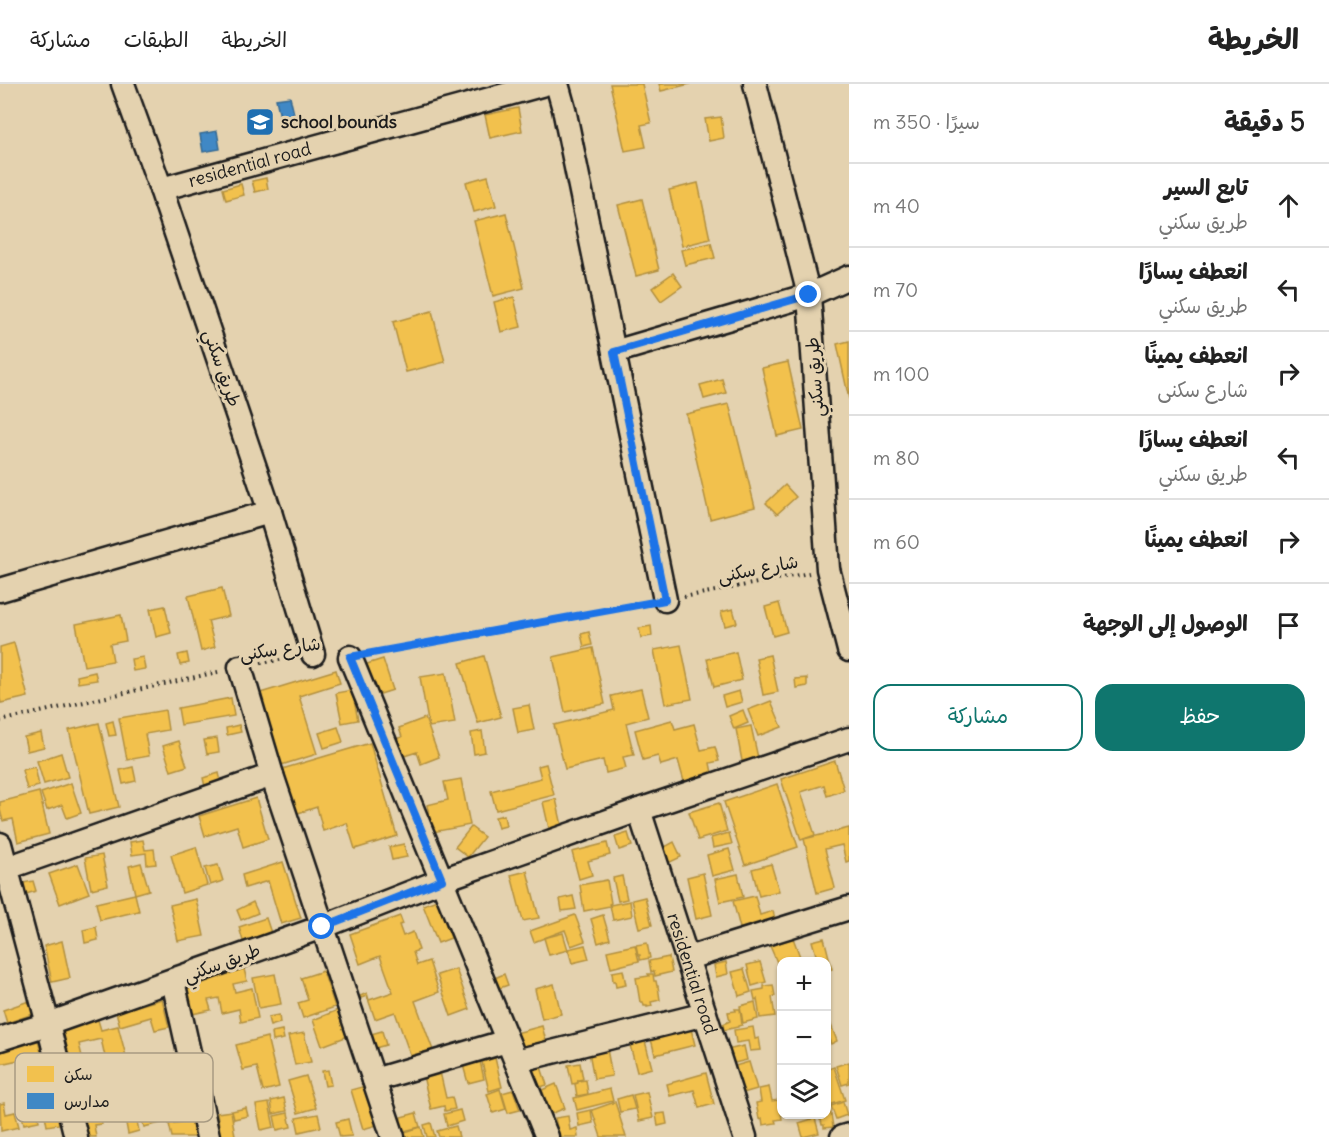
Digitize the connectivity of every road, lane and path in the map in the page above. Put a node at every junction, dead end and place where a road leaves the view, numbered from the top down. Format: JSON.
{"nodes":[{"id":1,"x":123,"y":84,"type":"edge"},
{"id":2,"x":545,"y":84,"type":"edge"},
{"id":3,"x":557,"y":84,"type":"edge"},
{"id":4,"x":756,"y":84,"type":"edge"},
{"id":5,"x":161,"y":189,"type":"junction"},
{"id":6,"x":849,"y":277,"type":"edge"},
{"id":7,"x":809,"y":295,"type":"junction"},
{"id":8,"x":614,"y":352,"type":"junction"},
{"id":9,"x":270,"y":512,"type":"junction"},
{"id":10,"x":828,"y":569,"type":"junction"},
{"id":11,"x":0,"y":590,"type":"edge"},
{"id":12,"x":665,"y":600,"type":"junction"},
{"id":13,"x":849,"y":651,"type":"edge"},
{"id":14,"x":313,"y":654,"type":"joint"},
{"id":15,"x":350,"y":657,"type":"joint"},
{"id":16,"x":240,"y":667,"type":"junction"},
{"id":17,"x":0,"y":721,"type":"edge"},
{"id":18,"x":849,"y":739,"type":"edge"},
{"id":19,"x":272,"y":776,"type":"junction"},
{"id":20,"x":639,"y":810,"type":"junction"},
{"id":21,"x":0,"y":844,"type":"edge"},
{"id":22,"x":7,"y":868,"type":"junction"},
{"id":23,"x":442,"y":880,"type":"junction"},
{"id":24,"x":849,"y":908,"type":"edge"},
{"id":25,"x":322,"y":927,"type":"junction"},
{"id":26,"x":688,"y":958,"type":"junction"},
{"id":27,"x":173,"y":981,"type":"junction"},
{"id":28,"x":705,"y":1014,"type":"junction"},
{"id":29,"x":48,"y":1024,"type":"junction"},
{"id":30,"x":0,"y":1039,"type":"edge"},
{"id":31,"x":512,"y":1051,"type":"junction"},
{"id":32,"x":55,"y":1053,"type":"edge"},
{"id":33,"x":189,"y":1053,"type":"edge"},
{"id":34,"x":374,"y":1080,"type":"junction"},
{"id":35,"x":72,"y":1122,"type":"edge"},
{"id":36,"x":205,"y":1122,"type":"edge"},
{"id":37,"x":849,"y":1135,"type":"edge"},
{"id":38,"x":76,"y":1137,"type":"edge"},
{"id":39,"x":208,"y":1137,"type":"edge"},
{"id":40,"x":393,"y":1137,"type":"edge"},
{"id":41,"x":547,"y":1137,"type":"edge"},
{"id":42,"x":745,"y":1137,"type":"edge"},
{"id":43,"x":842,"y":1137,"type":"edge"}],
"edges":[{"from":1,"to":5,"type":"street","name":"طريق سكني"},
{"from":2,"to":5,"type":"street","name":"residential road"},
{"from":3,"to":8,"type":"street"},
{"from":4,"to":7,"type":"street","name":"طريق سكني"},
{"from":5,"to":9,"type":"street","name":"طريق سكني"},
{"from":6,"to":7,"type":"street"},
{"from":7,"to":8,"type":"street"},
{"from":7,"to":10,"type":"street","name":"طريق سكني"},
{"from":8,"to":12,"type":"street"},
{"from":9,"to":11,"type":"street"},
{"from":9,"to":14,"type":"street","name":"طريق سكني"},
{"from":10,"to":12,"type":"path","name":"شارع سكنى"},
{"from":10,"to":13,"type":"street","name":"طريق سكني"},
{"from":12,"to":15,"type":"path","name":"شارع سكنى"},
{"from":14,"to":16,"type":"path","name":"شارع سكنى"},
{"from":15,"to":23,"type":"street"},
{"from":16,"to":17,"type":"path","name":"شارع سكنى"},
{"from":16,"to":19,"type":"street"},
{"from":18,"to":20,"type":"street","name":"طريق سكني"},
{"from":19,"to":22,"type":"street"},
{"from":19,"to":25,"type":"street"},
{"from":20,"to":23,"type":"street","name":"طريق سكني"},
{"from":20,"to":26,"type":"street","name":"residential road"},
{"from":21,"to":22,"type":"street"},
{"from":22,"to":29,"type":"street"},
{"from":23,"to":25,"type":"street","name":"طريق سكني"},
{"from":23,"to":31,"type":"street"},
{"from":24,"to":26,"type":"street"},
{"from":25,"to":27,"type":"street","name":"طريق سكني"},
{"from":25,"to":34,"type":"street"},
{"from":26,"to":28,"type":"street","name":"residential road"},
{"from":27,"to":29,"type":"street","name":"طريق سكني"},
{"from":27,"to":33,"type":"street"},
{"from":28,"to":31,"type":"street"},
{"from":28,"to":42,"type":"street","name":"residential road"},
{"from":29,"to":30,"type":"street","name":"طريق سكني"},
{"from":29,"to":32,"type":"street"},
{"from":31,"to":34,"type":"street"},
{"from":31,"to":41,"type":"street"},
{"from":34,"to":40,"type":"street"},
{"from":35,"to":38,"type":"street"},
{"from":36,"to":39,"type":"street"},
{"from":37,"to":43,"type":"street"}]}
